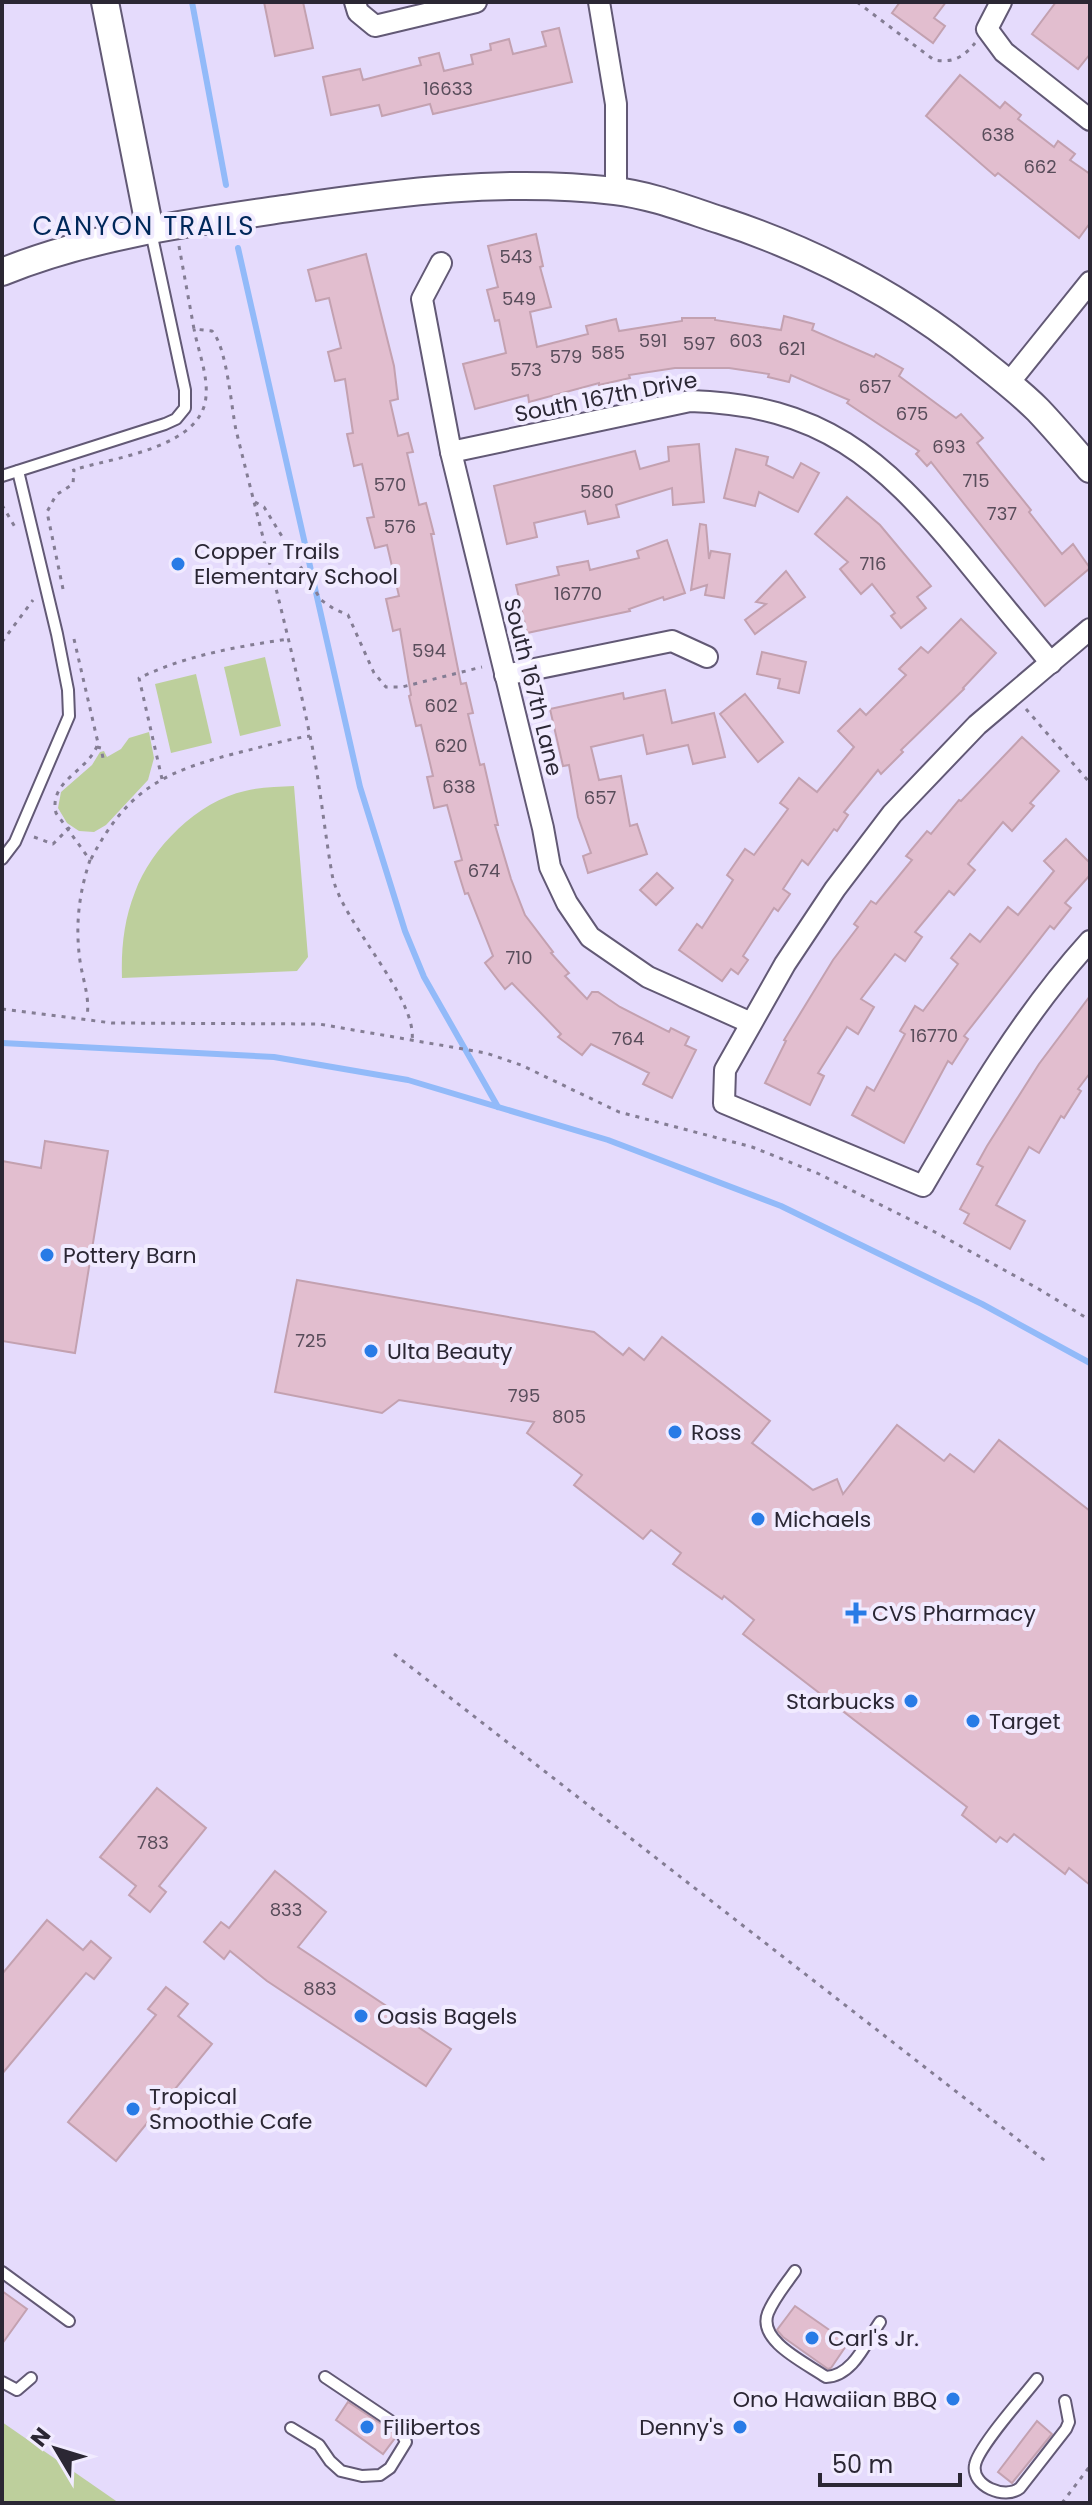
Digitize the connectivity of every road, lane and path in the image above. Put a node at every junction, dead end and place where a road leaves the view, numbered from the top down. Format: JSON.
{"nodes":[{"id":1,"x":105,"y":2,"type":"edge"},
{"id":2,"x":355,"y":2,"type":"edge"},
{"id":3,"x":476,"y":2,"type":"edge"},
{"id":4,"x":599,"y":2,"type":"edge"},
{"id":5,"x":857,"y":2,"type":"edge"},
{"id":6,"x":1001,"y":2,"type":"edge"},
{"id":7,"x":987,"y":29,"type":"junction"},
{"id":8,"x":1090,"y":120,"type":"edge"},
{"id":9,"x":616,"y":191,"type":"junction"},
{"id":10,"x":163,"y":228,"type":"junction"},
{"id":11,"x":441,"y":263,"type":"dead end"},
{"id":12,"x":2,"y":272,"type":"edge"},
{"id":13,"x":1090,"y":282,"type":"edge"},
{"id":14,"x":1008,"y":384,"type":"junction"},
{"id":15,"x":451,"y":452,"type":"junction"},
{"id":16,"x":1090,"y":469,"type":"edge"},
{"id":17,"x":18,"y":471,"type":"junction"},
{"id":18,"x":2,"y":476,"type":"edge"},
{"id":19,"x":255,"y":502,"type":"junction"},
{"id":20,"x":2,"y":505,"type":"edge"},
{"id":21,"x":17,"y":537,"type":"dead end"},
{"id":22,"x":30,"y":589,"type":"dead end"},
{"id":23,"x":1090,"y":629,"type":"edge"},
{"id":24,"x":288,"y":639,"type":"junction"},
{"id":25,"x":2,"y":642,"type":"edge"},
{"id":26,"x":707,"y":657,"type":"dead end"},
{"id":27,"x":1051,"y":663,"type":"junction"},
{"id":28,"x":503,"y":668,"type":"junction"},
{"id":29,"x":1013,"y":695,"type":"junction"},
{"id":30,"x":310,"y":736,"type":"junction"},
{"id":31,"x":97,"y":747,"type":"dead end"},
{"id":32,"x":103,"y":758,"type":"dead end"},
{"id":33,"x":162,"y":779,"type":"junction"},
{"id":34,"x":1090,"y":783,"type":"edge"},
{"id":35,"x":74,"y":823,"type":"dead end"},
{"id":36,"x":22,"y":827,"type":"junction"},
{"id":37,"x":2,"y":859,"type":"edge"},
{"id":38,"x":90,"y":860,"type":"dead end"},
{"id":39,"x":1090,"y":941,"type":"edge"},
{"id":40,"x":2,"y":1009,"type":"edge"},
{"id":41,"x":751,"y":1023,"type":"junction"},
{"id":42,"x":412,"y":1042,"type":"junction"},
{"id":43,"x":1090,"y":1320,"type":"edge"},
{"id":44,"x":394,"y":1654,"type":"dead end"},
{"id":45,"x":1048,"y":2163,"type":"dead end"},
{"id":46,"x":795,"y":2271,"type":"dead end"},
{"id":47,"x":2,"y":2272,"type":"edge"},
{"id":48,"x":69,"y":2321,"type":"dead end"},
{"id":49,"x":880,"y":2322,"type":"dead end"},
{"id":50,"x":325,"y":2377,"type":"dead end"},
{"id":51,"x":31,"y":2378,"type":"dead end"},
{"id":52,"x":1037,"y":2379,"type":"dead end"},
{"id":53,"x":2,"y":2382,"type":"edge"},
{"id":54,"x":1065,"y":2401,"type":"dead end"},
{"id":55,"x":291,"y":2428,"type":"dead end"},
{"id":56,"x":1090,"y":2466,"type":"edge"},
{"id":57,"x":1062,"y":2503,"type":"edge"}],
"edges":[{"from":1,"to":10,"type":"street"},
{"from":2,"to":3,"type":"street"},
{"from":4,"to":9,"type":"street"},
{"from":5,"to":7,"type":"path"},
{"from":6,"to":7,"type":"street"},
{"from":7,"to":8,"type":"street"},
{"from":9,"to":10,"type":"street"},
{"from":9,"to":14,"type":"street"},
{"from":10,"to":12,"type":"street"},
{"from":10,"to":17,"type":"lane"},
{"from":10,"to":19,"type":"path"},
{"from":11,"to":15,"type":"street","name":"South 167th Lane"},
{"from":13,"to":14,"type":"street"},
{"from":14,"to":16,"type":"street"},
{"from":15,"to":27,"type":"street","name":"South 167th Drive"},
{"from":15,"to":28,"type":"street","name":"South 167th Lane"},
{"from":17,"to":18,"type":"lane"},
{"from":17,"to":36,"type":"lane"},
{"from":19,"to":24,"type":"path"},
{"from":19,"to":28,"type":"path"},
{"from":20,"to":21,"type":"path"},
{"from":22,"to":25,"type":"path"},
{"from":23,"to":27,"type":"street"},
{"from":24,"to":30,"type":"path"},
{"from":24,"to":33,"type":"path"},
{"from":26,"to":28,"type":"street"},
{"from":27,"to":29,"type":"street"},
{"from":28,"to":41,"type":"street","name":"South 167th Lane"},
{"from":29,"to":34,"type":"path"},
{"from":29,"to":41,"type":"street"},
{"from":30,"to":33,"type":"path"},
{"from":30,"to":42,"type":"path"},
{"from":31,"to":32,"type":"path"},
{"from":33,"to":38,"type":"path"},
{"from":35,"to":36,"type":"path"},
{"from":36,"to":37,"type":"lane"},
{"from":39,"to":41,"type":"street"},
{"from":40,"to":42,"type":"path"},
{"from":42,"to":43,"type":"path"},
{"from":44,"to":45,"type":"path"},
{"from":46,"to":49,"type":"lane"},
{"from":47,"to":48,"type":"lane"},
{"from":50,"to":55,"type":"lane"},
{"from":51,"to":53,"type":"lane"},
{"from":52,"to":54,"type":"lane"},
{"from":56,"to":57,"type":"path"}]}
